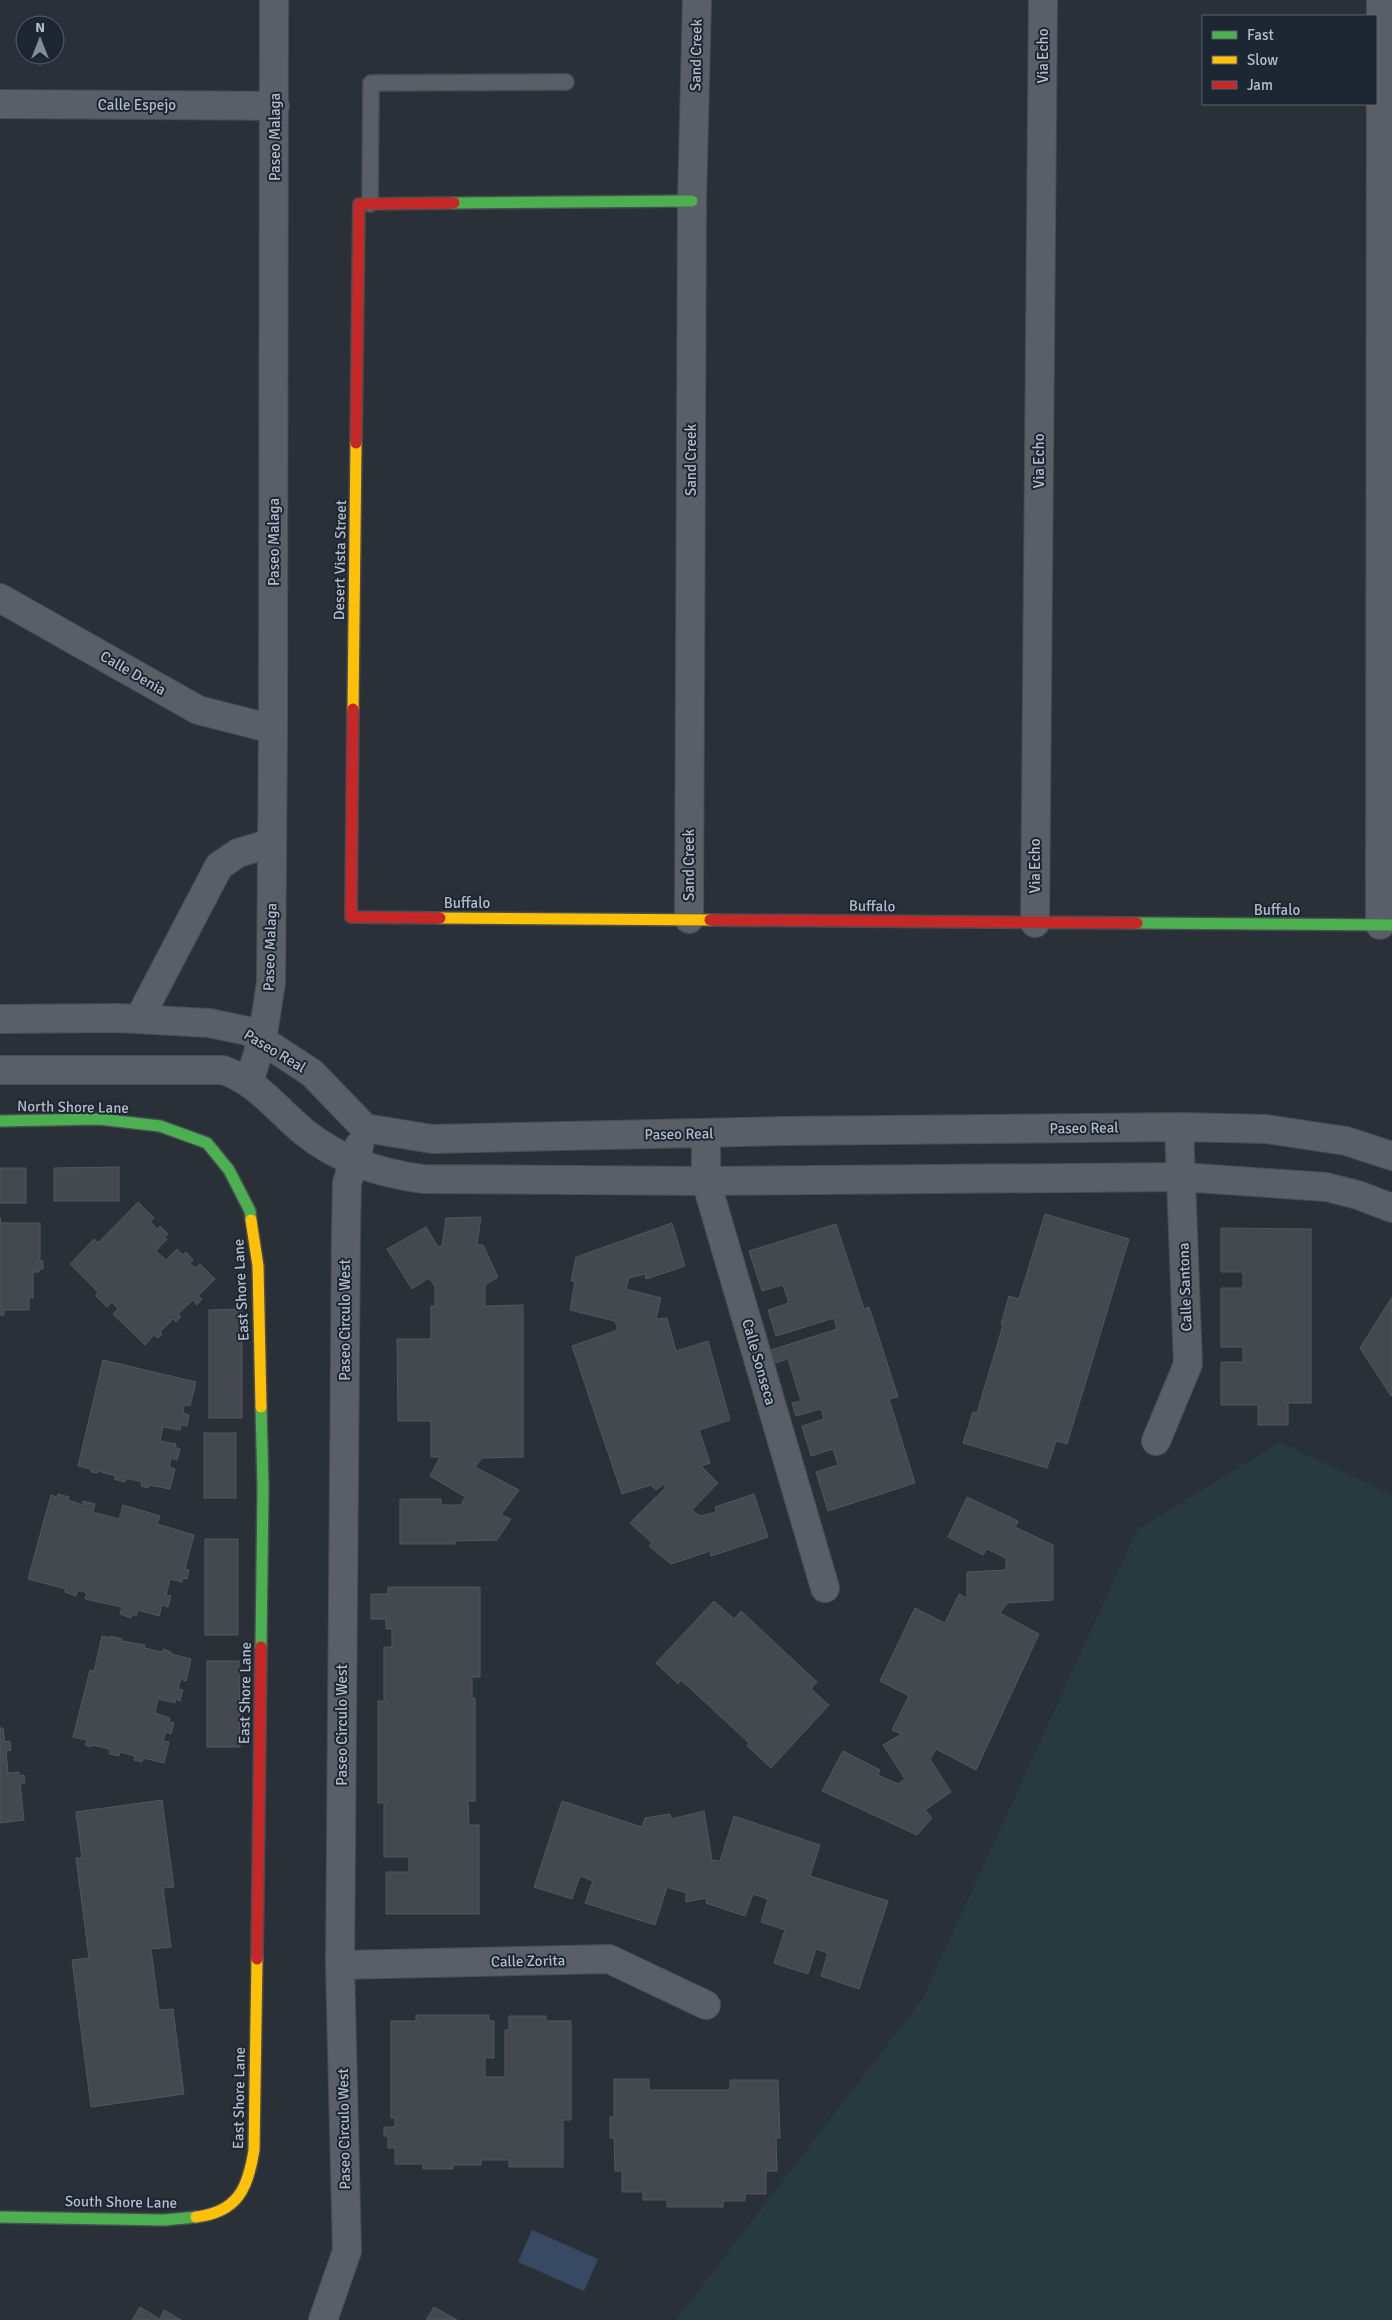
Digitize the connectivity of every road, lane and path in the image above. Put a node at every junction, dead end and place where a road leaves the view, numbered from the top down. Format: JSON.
{"nodes":[{"id":1,"x":274,"y":0,"type":"edge"},
{"id":2,"x":697,"y":0,"type":"edge"},
{"id":3,"x":1043,"y":0,"type":"edge"},
{"id":4,"x":1381,"y":0,"type":"edge"},
{"id":5,"x":566,"y":82,"type":"dead end"},
{"id":6,"x":0,"y":104,"type":"edge"},
{"id":7,"x":275,"y":106,"type":"junction"},
{"id":8,"x":692,"y":201,"type":"junction"},
{"id":9,"x":365,"y":204,"type":"junction"},
{"id":10,"x":0,"y":598,"type":"edge"},
{"id":11,"x":273,"y":728,"type":"junction"},
{"id":12,"x":272,"y":843,"type":"junction"},
{"id":13,"x":351,"y":917,"type":"joint"},
{"id":14,"x":689,"y":920,"type":"junction"},
{"id":15,"x":1035,"y":923,"type":"junction"},
{"id":16,"x":1386,"y":925,"type":"edge"},
{"id":17,"x":0,"y":1019,"type":"edge"},
{"id":18,"x":139,"y":1020,"type":"junction"},
{"id":19,"x":262,"y":1040,"type":"junction"},
{"id":20,"x":0,"y":1070,"type":"edge"},
{"id":21,"x":248,"y":1082,"type":"junction"},
{"id":22,"x":0,"y":1121,"type":"edge"},
{"id":23,"x":1179,"y":1127,"type":"junction"},
{"id":24,"x":365,"y":1128,"type":"junction"},
{"id":25,"x":706,"y":1134,"type":"junction"},
{"id":26,"x":1392,"y":1156,"type":"edge"},
{"id":27,"x":354,"y":1163,"type":"junction"},
{"id":28,"x":1181,"y":1177,"type":"junction"},
{"id":29,"x":706,"y":1181,"type":"junction"},
{"id":30,"x":239,"y":1188,"type":"joint"},
{"id":31,"x":1392,"y":1208,"type":"edge"},
{"id":32,"x":1156,"y":1441,"type":"dead end"},
{"id":33,"x":825,"y":1588,"type":"dead end"},
{"id":34,"x":340,"y":1965,"type":"junction"},
{"id":35,"x":706,"y":2005,"type":"dead end"},
{"id":36,"x":237,"y":2199,"type":"joint"},
{"id":37,"x":0,"y":2217,"type":"edge"},
{"id":38,"x":323,"y":2320,"type":"edge"}],
"edges":[{"from":1,"to":7,"type":"street","name":"Paseo Malaga"},
{"from":2,"to":8,"type":"street","name":"Sand Creek"},
{"from":3,"to":15,"type":"street","name":"Via Echo"},
{"from":4,"to":16,"type":"street"},
{"from":5,"to":9,"type":"lane"},
{"from":6,"to":7,"type":"street","name":"Calle Espejo"},
{"from":7,"to":11,"type":"street","name":"Paseo Malaga"},
{"from":8,"to":9,"type":"street"},
{"from":8,"to":14,"type":"street","name":"Sand Creek"},
{"from":9,"to":13,"type":"street","name":"Desert Vista Street"},
{"from":10,"to":11,"type":"street","name":"Calle Denia"},
{"from":11,"to":12,"type":"street","name":"Paseo Malaga"},
{"from":12,"to":18,"type":"street"},
{"from":12,"to":19,"type":"street","name":"Paseo Malaga"},
{"from":13,"to":14,"type":"street","name":"Buffalo"},
{"from":14,"to":15,"type":"street","name":"Buffalo"},
{"from":15,"to":16,"type":"street","name":"Buffalo"},
{"from":17,"to":18,"type":"street","name":"Paseo Real"},
{"from":18,"to":19,"type":"street","name":"Paseo Real"},
{"from":19,"to":21,"type":"street","name":"Paseo Malaga"},
{"from":19,"to":24,"type":"street","name":"Paseo Real"},
{"from":20,"to":21,"type":"street"},
{"from":21,"to":27,"type":"street"},
{"from":22,"to":30,"type":"street","name":"North Shore Lane"},
{"from":23,"to":25,"type":"street","name":"Paseo Real"},
{"from":23,"to":26,"type":"street","name":"Paseo Real"},
{"from":23,"to":28,"type":"street","name":"Calle Santona"},
{"from":24,"to":25,"type":"street","name":"Paseo Real"},
{"from":24,"to":27,"type":"street","name":"Paseo Circulo West"},
{"from":25,"to":29,"type":"street","name":"Calle Sonseca"},
{"from":27,"to":29,"type":"street"},
{"from":27,"to":34,"type":"street","name":"Paseo Circulo West"},
{"from":28,"to":29,"type":"street"},
{"from":28,"to":31,"type":"street"},
{"from":28,"to":32,"type":"street","name":"Calle Santona"},
{"from":29,"to":33,"type":"street","name":"Calle Sonseca"},
{"from":30,"to":36,"type":"street","name":"East Shore Lane"},
{"from":34,"to":35,"type":"street","name":"Calle Zorita"},
{"from":34,"to":38,"type":"street","name":"Paseo Circulo West"},
{"from":36,"to":37,"type":"street","name":"South Shore Lane"}]}
